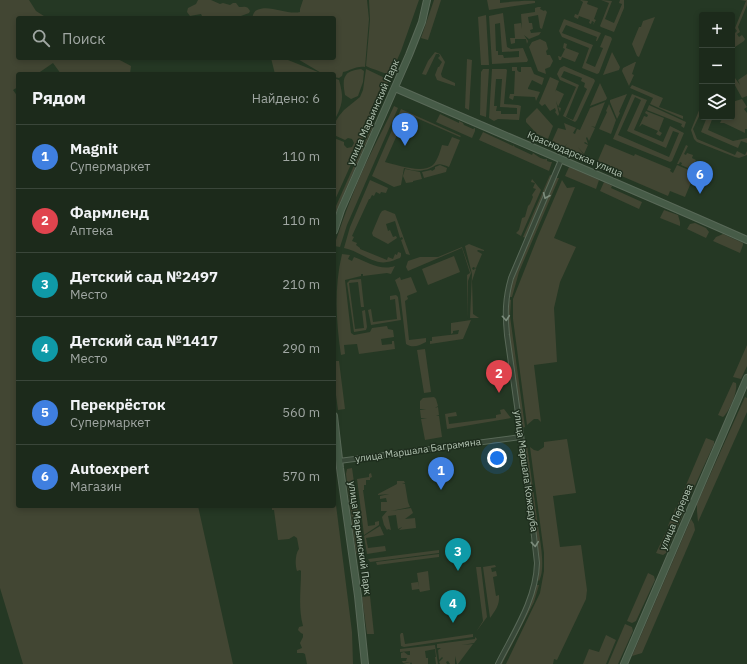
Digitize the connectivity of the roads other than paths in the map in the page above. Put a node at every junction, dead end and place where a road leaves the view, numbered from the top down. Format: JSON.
{"nodes":[{"id":1,"x":427,"y":0,"type":"edge"},
{"id":2,"x":395,"y":88,"type":"junction"},
{"id":3,"x":561,"y":160,"type":"junction"},
{"id":4,"x":336,"y":225,"type":"edge"},
{"id":5,"x":747,"y":240,"type":"edge"},
{"id":6,"x":747,"y":378,"type":"edge"},
{"id":7,"x":336,"y":434,"type":"edge"},
{"id":8,"x":521,"y":437,"type":"junction"},
{"id":9,"x":339,"y":461,"type":"junction"},
{"id":10,"x":365,"y":664,"type":"edge"},
{"id":11,"x":498,"y":664,"type":"edge"},
{"id":12,"x":624,"y":664,"type":"edge"}],
"edges":[{"from":1,"to":2,"type":"street","name":"улица Марьинский Парк"},
{"from":2,"to":3,"type":"street","name":"Краснодарская улица"},
{"from":2,"to":4,"type":"street","name":"улица Марьинский Парк"},
{"from":3,"to":5,"type":"street","name":"Краснодарская улица"},
{"from":3,"to":8,"type":"street","name":"улица Маршала Кожедуба","one_way":true},
{"from":6,"to":12,"type":"street","name":"улица Перерва"},
{"from":7,"to":9,"type":"street","name":"улица Марьинский Парк"},
{"from":8,"to":9,"type":"street","name":"улица Маршала Баграмяна"},
{"from":8,"to":11,"type":"street","name":"улица Маршала Кожедуба","one_way":true},
{"from":9,"to":10,"type":"street","name":"улица Марьинский Парк"}]}
